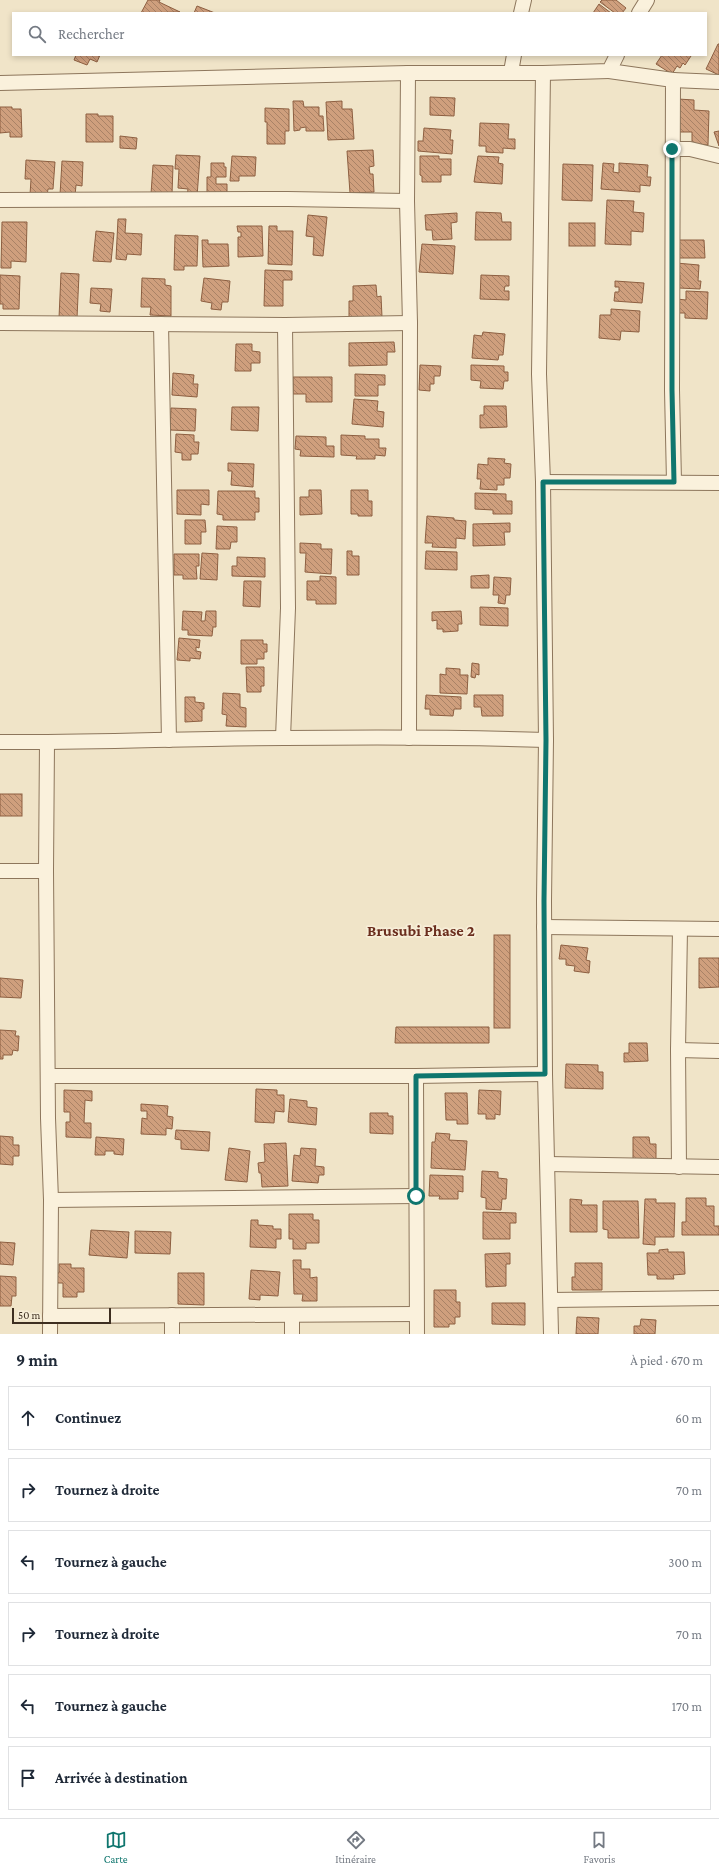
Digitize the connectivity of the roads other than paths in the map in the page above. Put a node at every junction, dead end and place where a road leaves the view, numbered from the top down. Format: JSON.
{"nodes":[{"id":1,"x":524,"y":0,"type":"edge"},
{"id":2,"x":647,"y":0,"type":"edge"},
{"id":3,"x":521,"y":12,"type":"edge"},
{"id":4,"x":641,"y":12,"type":"edge"},
{"id":5,"x":514,"y":56,"type":"edge"},
{"id":6,"x":616,"y":56,"type":"edge"},
{"id":7,"x":609,"y":71,"type":"junction"},
{"id":8,"x":408,"y":72,"type":"junction"},
{"id":9,"x":511,"y":72,"type":"junction"},
{"id":10,"x":543,"y":73,"type":"junction"},
{"id":11,"x":673,"y":80,"type":"junction"},
{"id":12,"x":719,"y":82,"type":"edge"},
{"id":13,"x":0,"y":83,"type":"edge"},
{"id":14,"x":672,"y":149,"type":"junction"},
{"id":15,"x":719,"y":156,"type":"edge"},
{"id":16,"x":0,"y":200,"type":"edge"},
{"id":17,"x":408,"y":201,"type":"junction"},
{"id":18,"x":0,"y":323,"type":"edge"},
{"id":19,"x":410,"y":323,"type":"junction"},
{"id":20,"x":161,"y":324,"type":"junction"},
{"id":21,"x":285,"y":325,"type":"junction"},
{"id":22,"x":543,"y":482,"type":"junction"},
{"id":23,"x":674,"y":482,"type":"junction"},
{"id":24,"x":719,"y":483,"type":"edge"},
{"id":25,"x":283,"y":738,"type":"junction"},
{"id":26,"x":409,"y":738,"type":"junction"},
{"id":27,"x":168,"y":740,"type":"junction"},
{"id":28,"x":546,"y":740,"type":"junction"},
{"id":29,"x":0,"y":742,"type":"edge"},
{"id":30,"x":47,"y":742,"type":"junction"},
{"id":31,"x":0,"y":871,"type":"edge"},
{"id":32,"x":46,"y":871,"type":"junction"},
{"id":33,"x":544,"y":927,"type":"junction"},
{"id":34,"x":680,"y":929,"type":"junction"},
{"id":35,"x":719,"y":929,"type":"edge"},
{"id":36,"x":678,"y":1050,"type":"junction"},
{"id":37,"x":719,"y":1051,"type":"edge"},
{"id":38,"x":545,"y":1074,"type":"junction"},
{"id":39,"x":48,"y":1076,"type":"junction"},
{"id":40,"x":416,"y":1076,"type":"junction"},
{"id":41,"x":548,"y":1164,"type":"junction"},
{"id":42,"x":679,"y":1167,"type":"junction"},
{"id":43,"x":719,"y":1167,"type":"edge"},
{"id":44,"x":416,"y":1196,"type":"junction"},
{"id":45,"x":51,"y":1200,"type":"junction"},
{"id":46,"x":719,"y":1298,"type":"edge"},
{"id":47,"x":550,"y":1300,"type":"junction"},
{"id":48,"x":416,"y":1314,"type":"junction"},
{"id":49,"x":172,"y":1315,"type":"junction"},
{"id":50,"x":292,"y":1315,"type":"junction"},
{"id":51,"x":50,"y":1316,"type":"junction"},
{"id":52,"x":50,"y":1334,"type":"edge"},
{"id":53,"x":172,"y":1334,"type":"edge"},
{"id":54,"x":292,"y":1334,"type":"edge"},
{"id":55,"x":417,"y":1334,"type":"edge"},
{"id":56,"x":551,"y":1334,"type":"edge"}],
"edges":[{"from":1,"to":3,"type":"street"},
{"from":2,"to":4,"type":"street"},
{"from":5,"to":9,"type":"street"},
{"from":6,"to":7,"type":"street"},
{"from":7,"to":10,"type":"street"},
{"from":7,"to":11,"type":"street"},
{"from":8,"to":9,"type":"street"},
{"from":8,"to":13,"type":"street"},
{"from":8,"to":17,"type":"street"},
{"from":9,"to":10,"type":"street"},
{"from":10,"to":22,"type":"street"},
{"from":11,"to":12,"type":"street"},
{"from":11,"to":14,"type":"street"},
{"from":14,"to":15,"type":"street"},
{"from":14,"to":23,"type":"street"},
{"from":16,"to":17,"type":"street"},
{"from":17,"to":19,"type":"street"},
{"from":18,"to":20,"type":"street"},
{"from":19,"to":21,"type":"street"},
{"from":19,"to":26,"type":"street"},
{"from":20,"to":21,"type":"street"},
{"from":20,"to":27,"type":"street"},
{"from":21,"to":25,"type":"street"},
{"from":22,"to":23,"type":"street"},
{"from":22,"to":28,"type":"street"},
{"from":23,"to":24,"type":"street"},
{"from":25,"to":26,"type":"street"},
{"from":25,"to":27,"type":"street"},
{"from":26,"to":28,"type":"street"},
{"from":27,"to":30,"type":"street"},
{"from":28,"to":33,"type":"street"},
{"from":29,"to":30,"type":"street"},
{"from":30,"to":32,"type":"street"},
{"from":31,"to":32,"type":"street"},
{"from":32,"to":39,"type":"street"},
{"from":33,"to":34,"type":"street"},
{"from":33,"to":38,"type":"street"},
{"from":34,"to":35,"type":"street"},
{"from":34,"to":36,"type":"street"},
{"from":36,"to":37,"type":"street"},
{"from":36,"to":42,"type":"street"},
{"from":38,"to":40,"type":"street"},
{"from":38,"to":41,"type":"street"},
{"from":39,"to":40,"type":"street"},
{"from":39,"to":45,"type":"street"},
{"from":40,"to":44,"type":"street"},
{"from":41,"to":42,"type":"street"},
{"from":41,"to":47,"type":"street"},
{"from":42,"to":43,"type":"street"},
{"from":44,"to":45,"type":"street"},
{"from":44,"to":48,"type":"street"},
{"from":45,"to":51,"type":"street"},
{"from":46,"to":47,"type":"street"},
{"from":47,"to":56,"type":"street"},
{"from":48,"to":50,"type":"street"},
{"from":48,"to":55,"type":"street"},
{"from":49,"to":50,"type":"street"},
{"from":49,"to":51,"type":"street"},
{"from":49,"to":53,"type":"street"},
{"from":50,"to":54,"type":"street"},
{"from":51,"to":52,"type":"street"}]}
